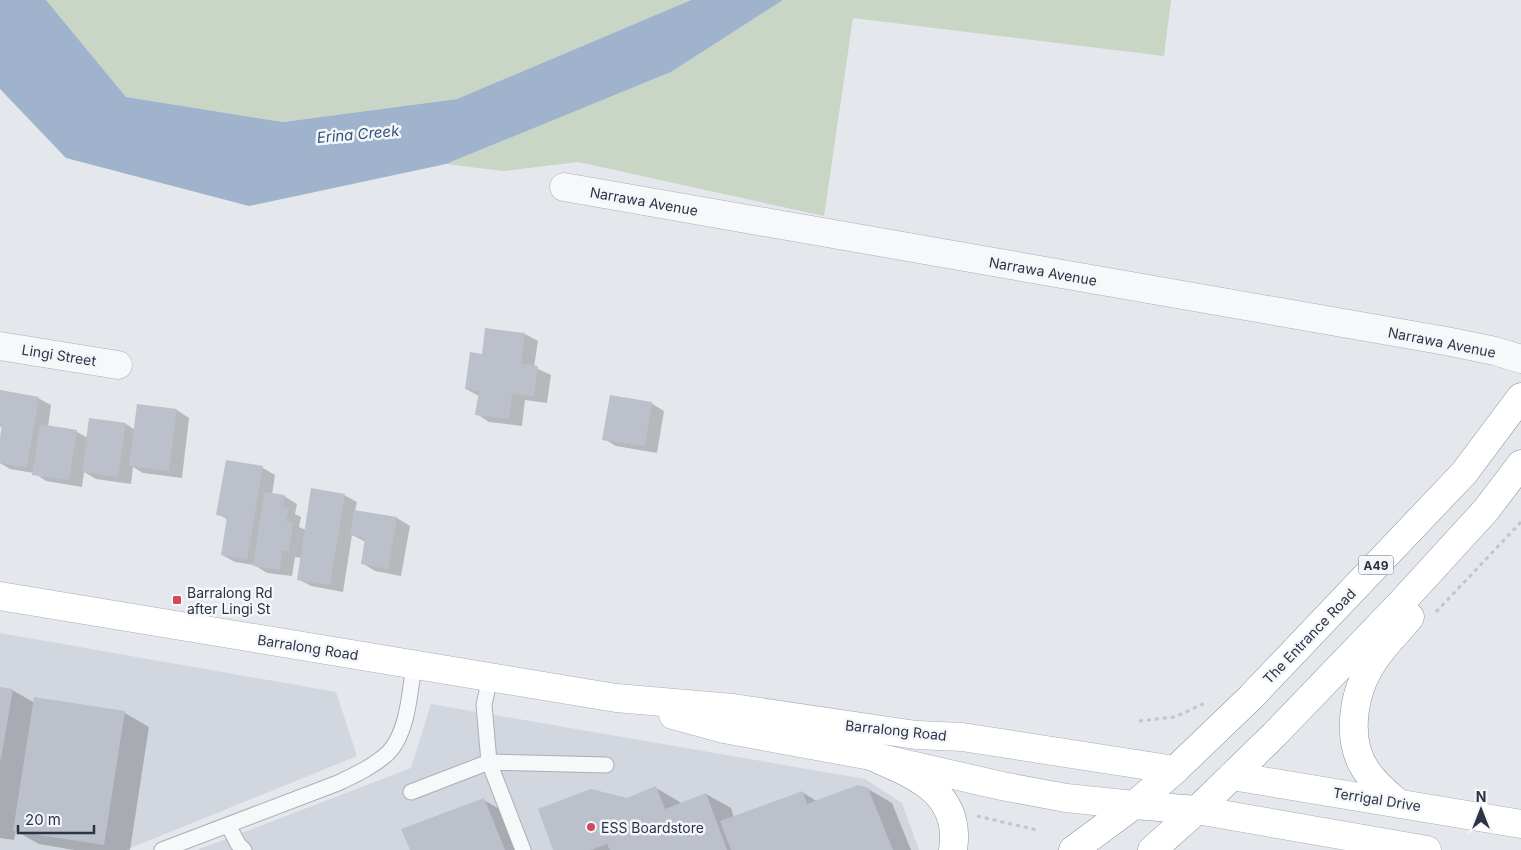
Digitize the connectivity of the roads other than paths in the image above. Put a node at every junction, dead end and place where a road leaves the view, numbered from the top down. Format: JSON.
{"nodes":[{"id":1,"x":564,"y":187,"type":"dead end"},
{"id":2,"x":0,"y":346,"type":"edge"},
{"id":3,"x":1521,"y":359,"type":"edge"},
{"id":4,"x":118,"y":365,"type":"dead end"},
{"id":5,"x":1521,"y":398,"type":"edge"},
{"id":6,"x":1521,"y":464,"type":"edge"},
{"id":7,"x":1486,"y":510,"type":"junction"},
{"id":8,"x":0,"y":596,"type":"edge"},
{"id":9,"x":414,"y":664,"type":"junction"},
{"id":10,"x":490,"y":677,"type":"junction"},
{"id":11,"x":616,"y":698,"type":"junction"},
{"id":12,"x":871,"y":756,"type":"junction"},
{"id":13,"x":489,"y":762,"type":"junction"},
{"id":14,"x":606,"y":765,"type":"dead end"},
{"id":15,"x":1175,"y":770,"type":"junction"},
{"id":16,"x":1232,"y":776,"type":"junction"},
{"id":17,"x":410,"y":792,"type":"dead end"},
{"id":18,"x":1397,"y":802,"type":"junction"},
{"id":19,"x":1134,"y":805,"type":"junction"},
{"id":20,"x":1197,"y":810,"type":"junction"},
{"id":21,"x":1521,"y":824,"type":"edge"},
{"id":22,"x":228,"y":825,"type":"junction"},
{"id":23,"x":162,"y":850,"type":"edge"},
{"id":24,"x":244,"y":850,"type":"edge"},
{"id":25,"x":523,"y":850,"type":"edge"},
{"id":26,"x":953,"y":850,"type":"edge"},
{"id":27,"x":1074,"y":850,"type":"edge"},
{"id":28,"x":1152,"y":850,"type":"edge"},
{"id":29,"x":1427,"y":850,"type":"edge"}],
"edges":[{"from":1,"to":3,"type":"street","name":"Narrawa Avenue"},
{"from":2,"to":4,"type":"street","name":"Lingi Street"},
{"from":5,"to":15,"type":"main road","name":"The Entrance Road","number":"A49"},
{"from":6,"to":7,"type":"main road"},
{"from":7,"to":16,"type":"main road"},
{"from":7,"to":18,"type":"main road"},
{"from":8,"to":9,"type":"main road","name":"Barralong Road"},
{"from":9,"to":10,"type":"main road","name":"Barralong Road"},
{"from":9,"to":22,"type":"lane"},
{"from":10,"to":11,"type":"main road","name":"Barralong Road"},
{"from":10,"to":13,"type":"lane"},
{"from":11,"to":12,"type":"main road","name":"Barralong Road"},
{"from":11,"to":15,"type":"main road","name":"Barralong Road"},
{"from":12,"to":19,"type":"main road","name":"Barralong Road"},
{"from":12,"to":26,"type":"main road"},
{"from":13,"to":14,"type":"lane"},
{"from":13,"to":17,"type":"lane"},
{"from":13,"to":25,"type":"lane"},
{"from":15,"to":16,"type":"main road","name":"Barralong Road"},
{"from":15,"to":19,"type":"main road","name":"The Entrance Road","number":"A49"},
{"from":16,"to":18,"type":"main road","name":"Terrigal Drive"},
{"from":16,"to":20,"type":"main road"},
{"from":18,"to":21,"type":"main road","name":"Terrigal Drive"},
{"from":19,"to":20,"type":"main road","name":"Barralong Road"},
{"from":19,"to":27,"type":"main road","name":"The Entrance Road","number":"A49"},
{"from":20,"to":28,"type":"main road"},
{"from":20,"to":29,"type":"main road"},
{"from":22,"to":23,"type":"lane"},
{"from":22,"to":24,"type":"lane"}]}
